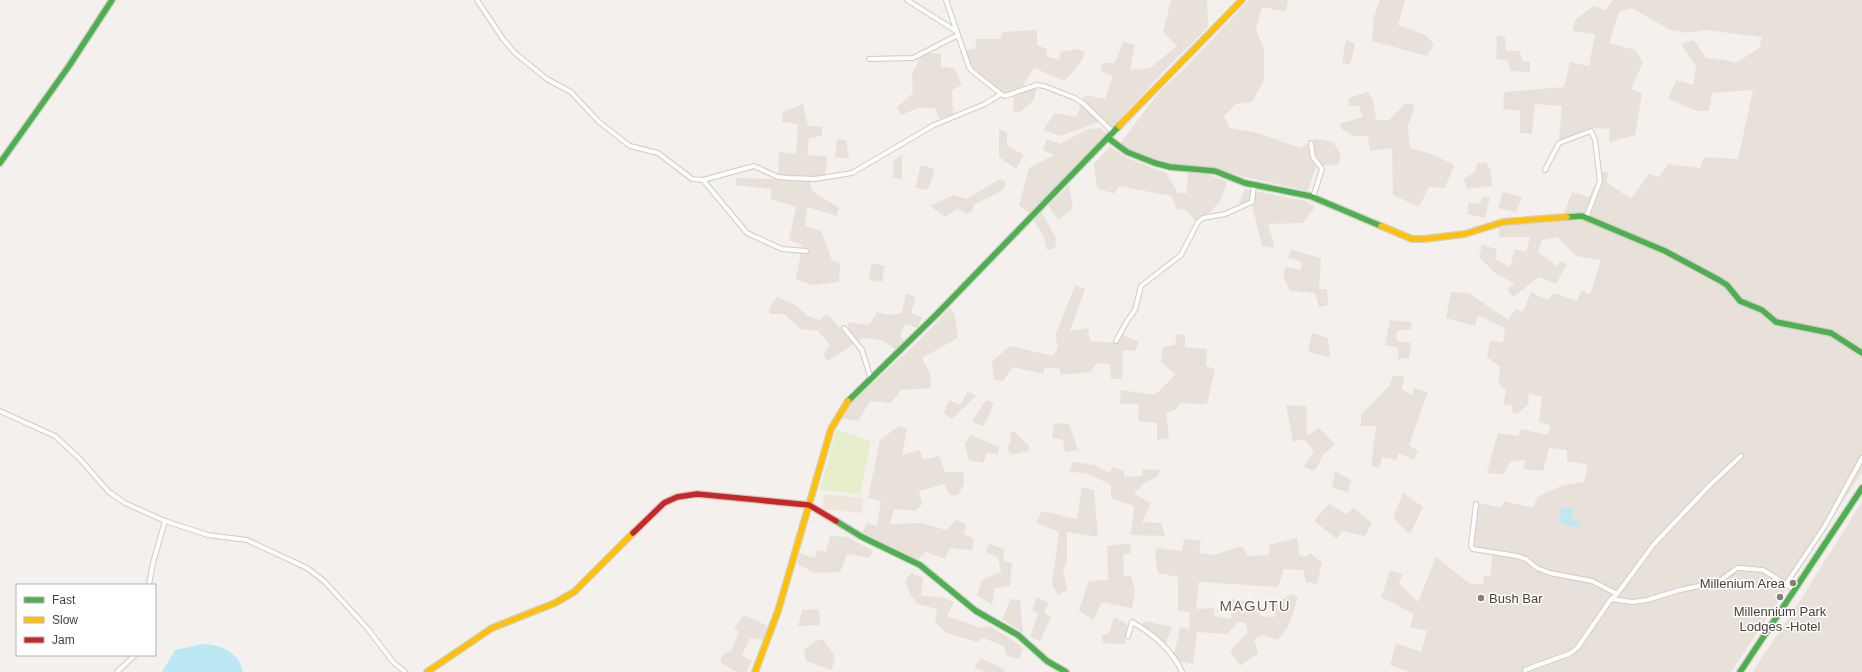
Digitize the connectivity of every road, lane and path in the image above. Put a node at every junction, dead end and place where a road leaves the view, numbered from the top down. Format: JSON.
{"nodes":[{"id":1,"x":112,"y":0,"type":"edge"},
{"id":2,"x":476,"y":0,"type":"edge"},
{"id":3,"x":907,"y":0,"type":"edge"},
{"id":4,"x":946,"y":0,"type":"edge"},
{"id":5,"x":1242,"y":0,"type":"edge"},
{"id":6,"x":957,"y":33,"type":"junction"},
{"id":7,"x":869,"y":60,"type":"dead end"},
{"id":8,"x":1000,"y":94,"type":"junction"},
{"id":9,"x":1113,"y":132,"type":"junction"},
{"id":10,"x":1108,"y":138,"type":"junction"},
{"id":11,"x":1311,"y":143,"type":"dead end"},
{"id":12,"x":0,"y":163,"type":"edge"},
{"id":13,"x":1545,"y":170,"type":"dead end"},
{"id":14,"x":703,"y":180,"type":"junction"},
{"id":15,"x":1254,"y":184,"type":"junction"},
{"id":16,"x":1313,"y":197,"type":"junction"},
{"id":17,"x":1586,"y":218,"type":"junction"},
{"id":18,"x":806,"y":251,"type":"dead end"},
{"id":19,"x":844,"y":328,"type":"dead end"},
{"id":20,"x":1116,"y":341,"type":"dead end"},
{"id":21,"x":1862,"y":353,"type":"edge"},
{"id":22,"x":871,"y":379,"type":"junction"},
{"id":23,"x":0,"y":411,"type":"edge"},
{"id":24,"x":1741,"y":456,"type":"dead end"},
{"id":25,"x":1862,"y":458,"type":"edge"},
{"id":26,"x":1862,"y":488,"type":"edge"},
{"id":27,"x":1476,"y":504,"type":"dead end"},
{"id":28,"x":809,"y":505,"type":"junction"},
{"id":29,"x":166,"y":520,"type":"junction"},
{"id":30,"x":149,"y":584,"type":"edge"},
{"id":31,"x":1786,"y":584,"type":"junction"},
{"id":32,"x":1795,"y":590,"type":"junction"},
{"id":33,"x":1617,"y":594,"type":"junction"},
{"id":34,"x":1611,"y":599,"type":"junction"},
{"id":35,"x":1128,"y":636,"type":"dead end"},
{"id":36,"x":134,"y":656,"type":"edge"},
{"id":37,"x":1525,"y":670,"type":"dead end"},
{"id":38,"x":117,"y":672,"type":"edge"},
{"id":39,"x":404,"y":672,"type":"edge"},
{"id":40,"x":427,"y":672,"type":"edge"},
{"id":41,"x":755,"y":672,"type":"edge"},
{"id":42,"x":1066,"y":672,"type":"edge"},
{"id":43,"x":1182,"y":672,"type":"edge"},
{"id":44,"x":1740,"y":672,"type":"edge"}],
"edges":[{"from":1,"to":12,"type":"main road"},
{"from":2,"to":14,"type":"street"},
{"from":3,"to":6,"type":"street"},
{"from":4,"to":6,"type":"street"},
{"from":5,"to":9,"type":"main road"},
{"from":6,"to":7,"type":"street"},
{"from":6,"to":8,"type":"street"},
{"from":8,"to":9,"type":"street"},
{"from":8,"to":14,"type":"street"},
{"from":9,"to":10,"type":"main road"},
{"from":10,"to":15,"type":"main road"},
{"from":10,"to":22,"type":"main road"},
{"from":11,"to":16,"type":"street"},
{"from":13,"to":17,"type":"street"},
{"from":14,"to":18,"type":"street"},
{"from":15,"to":16,"type":"main road"},
{"from":15,"to":20,"type":"street"},
{"from":16,"to":17,"type":"main road"},
{"from":17,"to":21,"type":"main road"},
{"from":19,"to":22,"type":"street"},
{"from":22,"to":28,"type":"main road"},
{"from":23,"to":29,"type":"street"},
{"from":24,"to":33,"type":"street"},
{"from":25,"to":31,"type":"street"},
{"from":26,"to":32,"type":"main road"},
{"from":27,"to":33,"type":"street"},
{"from":28,"to":40,"type":"main road"},
{"from":28,"to":41,"type":"main road"},
{"from":28,"to":42,"type":"main road"},
{"from":29,"to":30,"type":"street"},
{"from":29,"to":39,"type":"street"},
{"from":31,"to":32,"type":"street"},
{"from":31,"to":34,"type":"street"},
{"from":32,"to":44,"type":"main road"},
{"from":33,"to":34,"type":"street"},
{"from":34,"to":37,"type":"street"},
{"from":35,"to":43,"type":"street"},
{"from":36,"to":38,"type":"street"}]}
